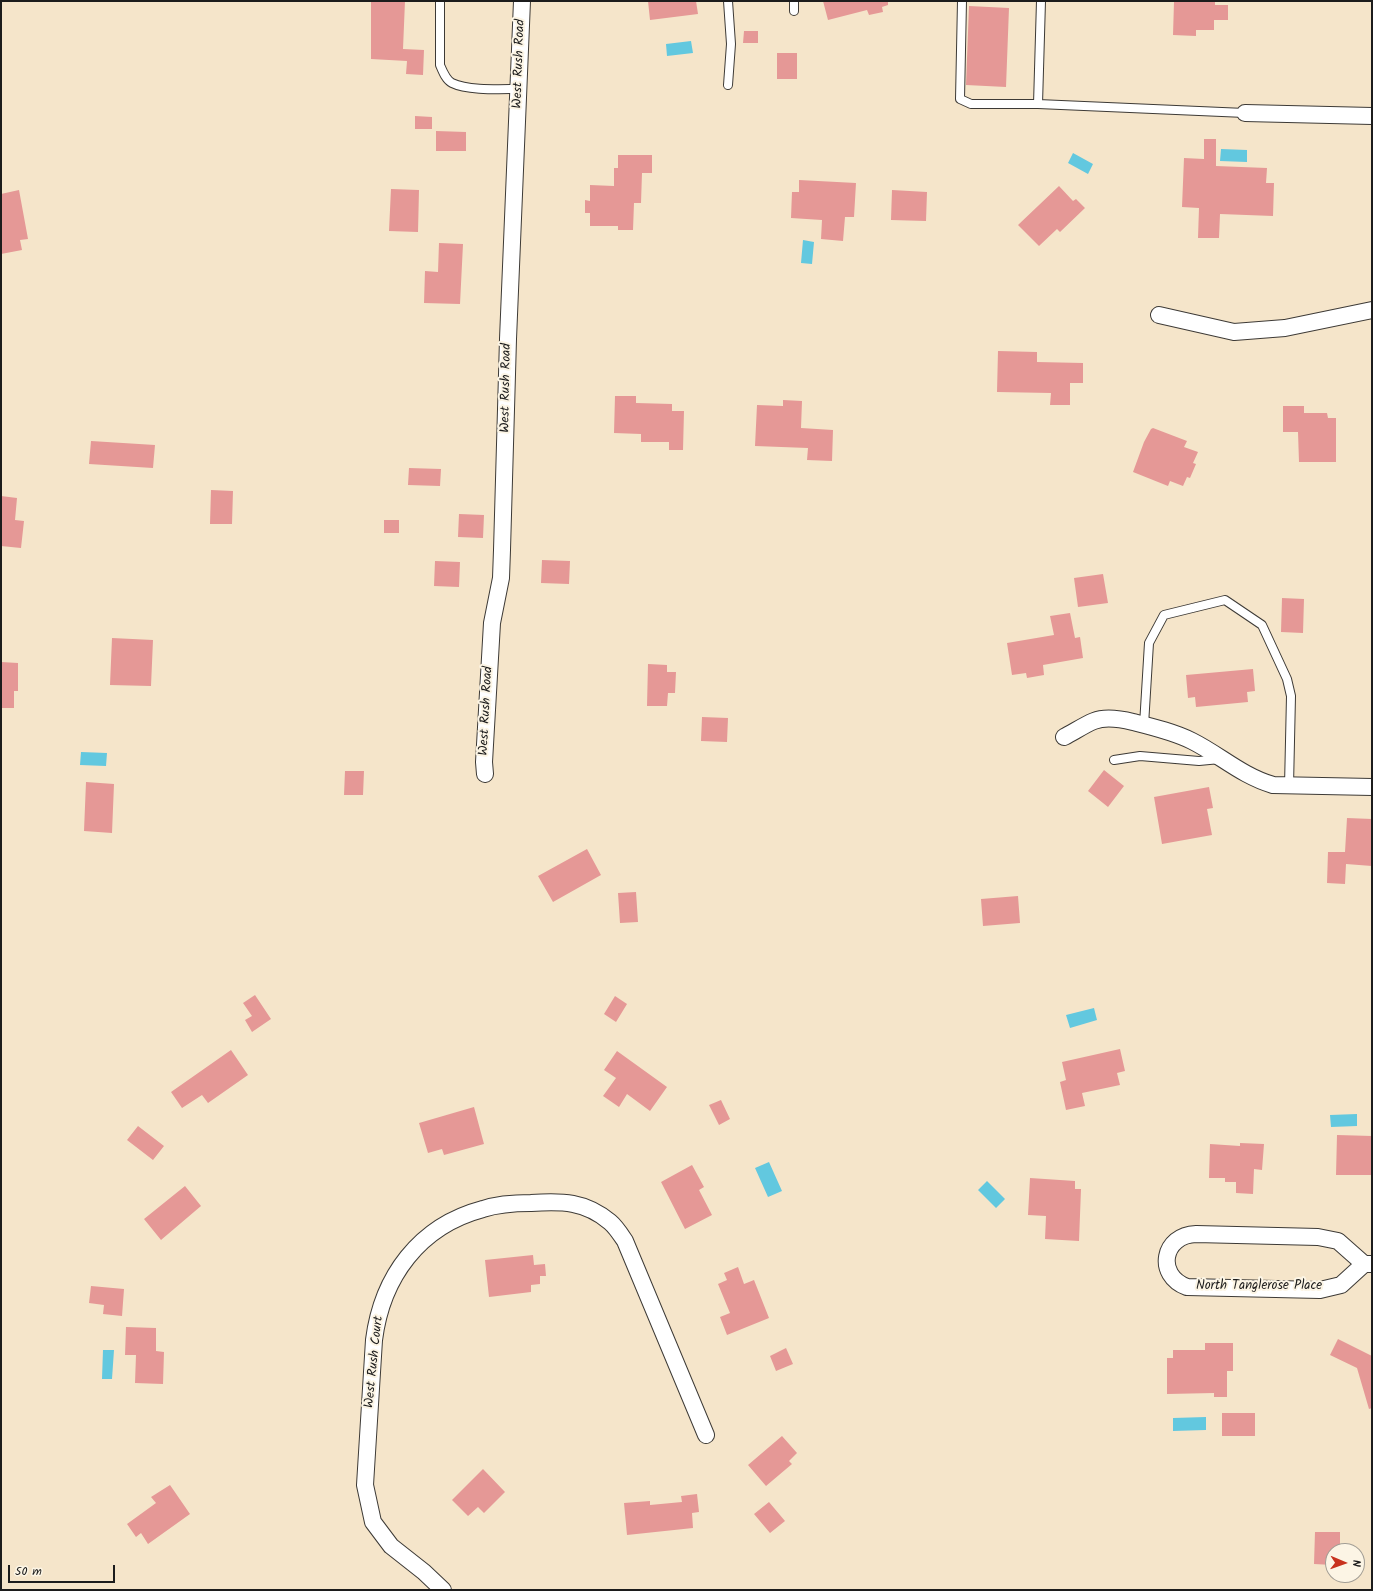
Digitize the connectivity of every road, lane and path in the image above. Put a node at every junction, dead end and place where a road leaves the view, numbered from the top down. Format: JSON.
{"nodes":[{"id":1,"x":440,"y":1,"type":"edge"},
{"id":2,"x":522,"y":1,"type":"edge"},
{"id":3,"x":728,"y":1,"type":"edge"},
{"id":4,"x":794,"y":1,"type":"edge"},
{"id":5,"x":962,"y":1,"type":"edge"},
{"id":6,"x":1041,"y":1,"type":"edge"},
{"id":7,"x":794,"y":11,"type":"dead end"},
{"id":8,"x":728,"y":85,"type":"dead end"},
{"id":9,"x":519,"y":89,"type":"junction"},
{"id":10,"x":1038,"y":104,"type":"junction"},
{"id":11,"x":1246,"y":113,"type":"joint"},
{"id":12,"x":1372,"y":116,"type":"edge"},
{"id":13,"x":1372,"y":310,"type":"edge"},
{"id":14,"x":1159,"y":315,"type":"dead end"},
{"id":15,"x":1144,"y":724,"type":"junction"},
{"id":16,"x":1064,"y":737,"type":"dead end"},
{"id":17,"x":1222,"y":759,"type":"junction"},
{"id":18,"x":1114,"y":760,"type":"dead end"},
{"id":19,"x":485,"y":774,"type":"dead end"},
{"id":20,"x":1289,"y":786,"type":"junction"},
{"id":21,"x":1372,"y":787,"type":"edge"},
{"id":22,"x":1368,"y":1264,"type":"edge"},
{"id":23,"x":706,"y":1435,"type":"dead end"},
{"id":24,"x":443,"y":1590,"type":"edge"}],
"edges":[{"from":1,"to":9,"type":"lane"},
{"from":2,"to":9,"type":"street","name":"West Rush Road"},
{"from":3,"to":8,"type":"lane"},
{"from":4,"to":7,"type":"lane"},
{"from":5,"to":10,"type":"lane"},
{"from":6,"to":10,"type":"lane"},
{"from":9,"to":19,"type":"street","name":"West Rush Road"},
{"from":10,"to":11,"type":"lane"},
{"from":11,"to":12,"type":"street"},
{"from":13,"to":14,"type":"street"},
{"from":15,"to":16,"type":"street"},
{"from":15,"to":17,"type":"street"},
{"from":15,"to":20,"type":"lane"},
{"from":17,"to":18,"type":"lane"},
{"from":17,"to":20,"type":"street"},
{"from":20,"to":21,"type":"street"},
{"from":22,"to":22,"type":"street","name":"North Tanglerose Place"},
{"from":23,"to":24,"type":"street","name":"West Rush Court"}]}
